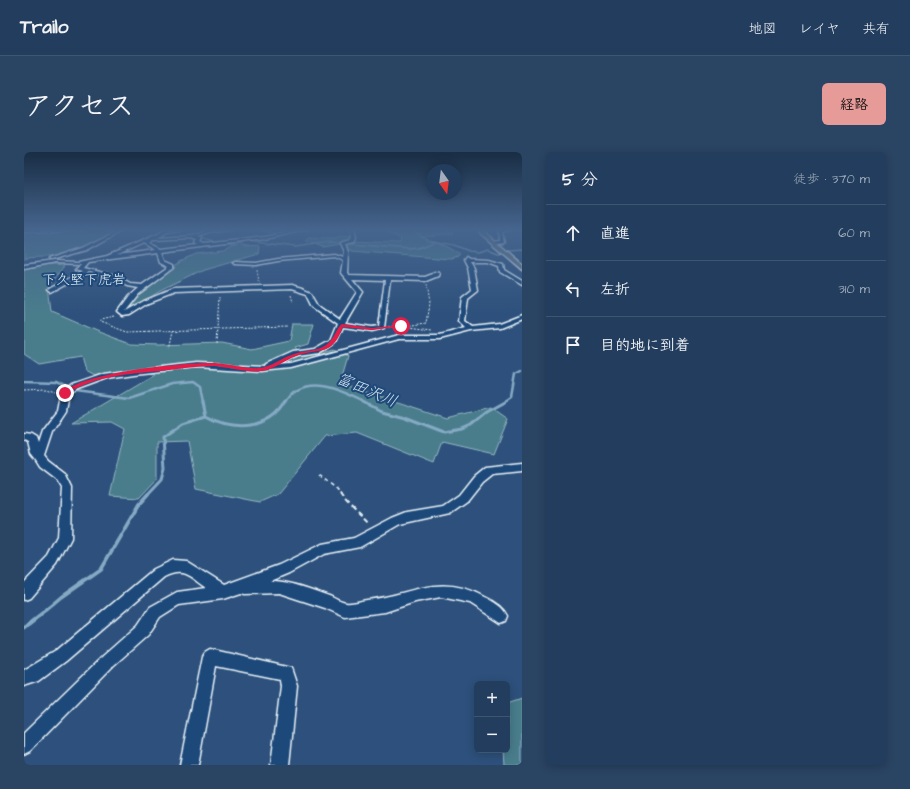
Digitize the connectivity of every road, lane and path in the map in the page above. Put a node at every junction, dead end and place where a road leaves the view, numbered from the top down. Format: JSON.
{"nodes":[{"id":1,"x":58,"y":258,"type":"edge"},
{"id":2,"x":105,"y":258,"type":"edge"},
{"id":3,"x":162,"y":258,"type":"edge"},
{"id":4,"x":325,"y":258,"type":"edge"},
{"id":5,"x":341,"y":258,"type":"edge"},
{"id":6,"x":513,"y":258,"type":"edge"},
{"id":7,"x":345,"y":259,"type":"joint"},
{"id":8,"x":86,"y":262,"type":"junction"},
{"id":9,"x":235,"y":263,"type":"dead end"},
{"id":10,"x":256,"y":264,"type":"junction"},
{"id":11,"x":24,"y":266,"type":"edge"},
{"id":12,"x":522,"y":266,"type":"edge"},
{"id":13,"x":88,"y":270,"type":"junction"},
{"id":14,"x":436,"y":273,"type":"dead end"},
{"id":15,"x":347,"y":277,"type":"junction"},
{"id":16,"x":388,"y":278,"type":"junction"},
{"id":17,"x":426,"y":279,"type":"junction"},
{"id":18,"x":522,"y":283,"type":"edge"},
{"id":19,"x":143,"y":286,"type":"junction"},
{"id":20,"x":259,"y":288,"type":"junction"},
{"id":21,"x":220,"y":289,"type":"junction"},
{"id":22,"x":52,"y":290,"type":"dead end"},
{"id":23,"x":122,"y":314,"type":"junction"},
{"id":24,"x":522,"y":317,"type":"edge"},
{"id":25,"x":342,"y":323,"type":"junction"},
{"id":26,"x":401,"y":326,"type":"junction"},
{"id":27,"x":288,"y":327,"type":"dead end"},
{"id":28,"x":380,"y":328,"type":"junction"},
{"id":29,"x":471,"y":329,"type":"junction"},
{"id":30,"x":218,"y":330,"type":"junction"},
{"id":31,"x":173,"y":331,"type":"junction"},
{"id":32,"x":436,"y":331,"type":"dead end"},
{"id":33,"x":217,"y":344,"type":"dead end"},
{"id":34,"x":169,"y":349,"type":"dead end"},
{"id":35,"x":262,"y":370,"type":"junction"},
{"id":36,"x":24,"y":390,"type":"edge"},
{"id":37,"x":68,"y":392,"type":"junction"},
{"id":38,"x":24,"y":437,"type":"edge"},
{"id":39,"x":39,"y":456,"type":"junction"},
{"id":40,"x":522,"y":467,"type":"edge"},
{"id":41,"x":319,"y":475,"type":"dead end"},
{"id":42,"x":375,"y":532,"type":"junction"},
{"id":43,"x":230,"y":590,"type":"junction"},
{"id":44,"x":24,"y":594,"type":"edge"},
{"id":45,"x":502,"y":616,"type":"dead end"},
{"id":46,"x":24,"y":678,"type":"edge"},
{"id":47,"x":24,"y":745,"type":"edge"},
{"id":48,"x":189,"y":765,"type":"edge"},
{"id":49,"x":280,"y":765,"type":"edge"}],
"edges":[{"from":1,"to":11,"type":"street"},
{"from":2,"to":8,"type":"street"},
{"from":3,"to":19,"type":"street"},
{"from":4,"to":10,"type":"street"},
{"from":5,"to":7,"type":"street"},
{"from":6,"to":12,"type":"main road"},
{"from":7,"to":15,"type":"street"},
{"from":8,"to":11,"type":"street"},
{"from":8,"to":13,"type":"street"},
{"from":9,"to":10,"type":"street"},
{"from":10,"to":20,"type":"path"},
{"from":13,"to":19,"type":"street"},
{"from":13,"to":22,"type":"street"},
{"from":14,"to":17,"type":"street"},
{"from":15,"to":16,"type":"street"},
{"from":15,"to":25,"type":"street"},
{"from":16,"to":17,"type":"street"},
{"from":16,"to":28,"type":"street"},
{"from":17,"to":26,"type":"path"},
{"from":18,"to":29,"type":"street"},
{"from":19,"to":23,"type":"street"},
{"from":20,"to":21,"type":"street"},
{"from":20,"to":25,"type":"street"},
{"from":21,"to":23,"type":"street"},
{"from":21,"to":30,"type":"path"},
{"from":23,"to":31,"type":"path"},
{"from":24,"to":29,"type":"street"},
{"from":25,"to":28,"type":"street"},
{"from":25,"to":35,"type":"street"},
{"from":26,"to":28,"type":"path"},
{"from":26,"to":32,"type":"path"},
{"from":27,"to":30,"type":"path"},
{"from":29,"to":35,"type":"street"},
{"from":30,"to":31,"type":"path"},
{"from":30,"to":33,"type":"path"},
{"from":31,"to":34,"type":"path"},
{"from":35,"to":37,"type":"street"},
{"from":36,"to":37,"type":"path"},
{"from":37,"to":39,"type":"street"},
{"from":38,"to":39,"type":"street"},
{"from":39,"to":44,"type":"street"},
{"from":40,"to":42,"type":"street"},
{"from":41,"to":42,"type":"path"},
{"from":42,"to":43,"type":"street"},
{"from":43,"to":45,"type":"street"},
{"from":43,"to":46,"type":"street"},
{"from":43,"to":47,"type":"street"},
{"from":48,"to":49,"type":"street"}]}
